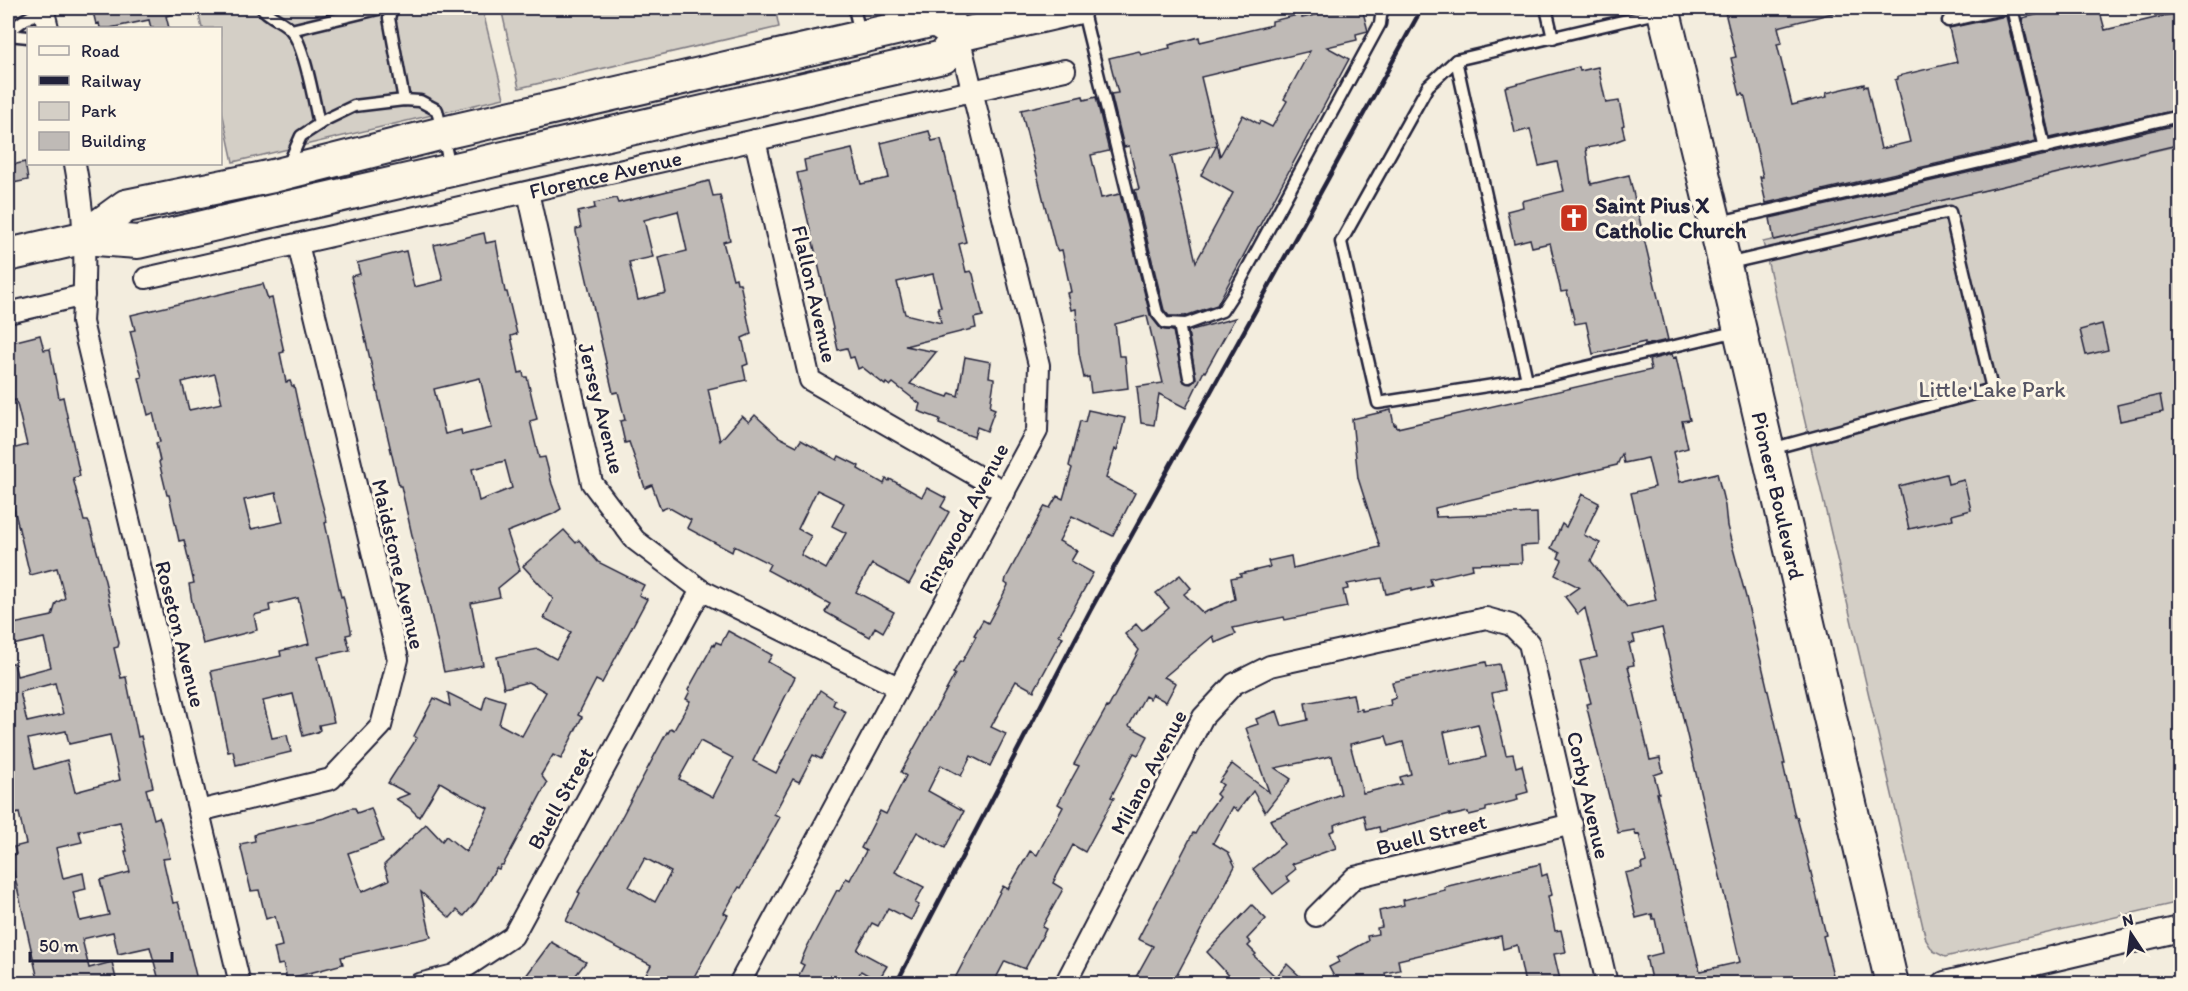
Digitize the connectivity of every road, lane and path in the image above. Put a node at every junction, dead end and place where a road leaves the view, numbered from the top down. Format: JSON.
{"nodes":[{"id":1,"x":262,"y":8,"type":"edge"},
{"id":2,"x":382,"y":8,"type":"edge"},
{"id":3,"x":392,"y":8,"type":"edge"},
{"id":4,"x":1076,"y":8,"type":"edge"},
{"id":5,"x":1082,"y":8,"type":"edge"},
{"id":6,"x":1382,"y":8,"type":"edge"},
{"id":7,"x":1546,"y":8,"type":"edge"},
{"id":8,"x":2013,"y":8,"type":"edge"},
{"id":9,"x":1663,"y":9,"type":"edge"},
{"id":10,"x":45,"y":15,"type":"edge"},
{"id":11,"x":1948,"y":21,"type":"dead end"},
{"id":12,"x":858,"y":22,"type":"edge"},
{"id":13,"x":955,"y":22,"type":"edge"},
{"id":14,"x":291,"y":30,"type":"junction"},
{"id":15,"x":8,"y":34,"type":"edge"},
{"id":16,"x":27,"y":37,"type":"edge"},
{"id":17,"x":1553,"y":38,"type":"junction"},
{"id":18,"x":1456,"y":60,"type":"junction"},
{"id":19,"x":1065,"y":70,"type":"dead end"},
{"id":20,"x":973,"y":90,"type":"junction"},
{"id":21,"x":404,"y":100,"type":"junction"},
{"id":22,"x":2181,"y":116,"type":"edge"},
{"id":23,"x":319,"y":124,"type":"junction"},
{"id":24,"x":443,"y":133,"type":"junction"},
{"id":25,"x":755,"y":140,"type":"junction"},
{"id":26,"x":2044,"y":148,"type":"junction"},
{"id":27,"x":75,"y":165,"type":"edge"},
{"id":28,"x":450,"y":170,"type":"junction"},
{"id":29,"x":273,"y":176,"type":"junction"},
{"id":30,"x":528,"y":192,"type":"junction"},
{"id":31,"x":1715,"y":223,"type":"junction"},
{"id":32,"x":82,"y":238,"type":"junction"},
{"id":33,"x":298,"y":244,"type":"junction"},
{"id":34,"x":8,"y":255,"type":"edge"},
{"id":35,"x":1725,"y":265,"type":"junction"},
{"id":36,"x":146,"y":278,"type":"dead end"},
{"id":37,"x":84,"y":296,"type":"junction"},
{"id":38,"x":8,"y":313,"type":"edge"},
{"id":39,"x":1179,"y":324,"type":"junction"},
{"id":40,"x":1740,"y":331,"type":"junction"},
{"id":41,"x":1189,"y":377,"type":"dead end"},
{"id":42,"x":1527,"y":380,"type":"junction"},
{"id":43,"x":1767,"y":450,"type":"junction"},
{"id":44,"x":1005,"y":492,"type":"junction"},
{"id":45,"x":701,"y":590,"type":"junction"},
{"id":46,"x":1511,"y":625,"type":"joint"},
{"id":47,"x":898,"y":687,"type":"junction"},
{"id":48,"x":199,"y":811,"type":"junction"},
{"id":49,"x":1572,"y":824,"type":"junction"},
{"id":50,"x":1316,"y":916,"type":"dead end"},
{"id":51,"x":2181,"y":929,"type":"edge"},
{"id":52,"x":2032,"y":974,"type":"edge"},
{"id":53,"x":240,"y":984,"type":"edge"},
{"id":54,"x":420,"y":984,"type":"edge"},
{"id":55,"x":739,"y":984,"type":"edge"},
{"id":56,"x":1065,"y":984,"type":"edge"},
{"id":57,"x":1607,"y":984,"type":"edge"},
{"id":58,"x":1892,"y":984,"type":"edge"},
{"id":59,"x":1945,"y":984,"type":"edge"}],
"edges":[{"from":1,"to":14,"type":"lane"},
{"from":2,"to":14,"type":"lane"},
{"from":3,"to":21,"type":"lane"},
{"from":4,"to":13,"type":"main road"},
{"from":5,"to":39,"type":"lane"},
{"from":6,"to":39,"type":"lane"},
{"from":7,"to":17,"type":"lane"},
{"from":8,"to":11,"type":"lane"},
{"from":8,"to":26,"type":"lane"},
{"from":9,"to":17,"type":"lane"},
{"from":9,"to":31,"type":"main road","name":"Pioneer Boulevard"},
{"from":10,"to":15,"type":"lane"},
{"from":12,"to":13,"type":"main road","name":"Florence Avenue"},
{"from":12,"to":24,"type":"main road","name":"Florence Avenue"},
{"from":13,"to":20,"type":"street","name":"Ringwood Avenue"},
{"from":13,"to":28,"type":"main road","name":"Florence Avenue"},
{"from":14,"to":23,"type":"lane"},
{"from":15,"to":16,"type":"lane"},
{"from":17,"to":18,"type":"lane"},
{"from":18,"to":42,"type":"lane"},
{"from":18,"to":42,"type":"lane"},
{"from":19,"to":20,"type":"street","name":"Florence Avenue"},
{"from":20,"to":25,"type":"street","name":"Florence Avenue"},
{"from":20,"to":44,"type":"street","name":"Ringwood Avenue"},
{"from":21,"to":23,"type":"lane"},
{"from":21,"to":24,"type":"lane"},
{"from":22,"to":26,"type":"lane"},
{"from":23,"to":29,"type":"lane"},
{"from":24,"to":28,"type":"lane"},
{"from":24,"to":29,"type":"main road","name":"Florence Avenue"},
{"from":25,"to":30,"type":"street","name":"Florence Avenue"},
{"from":25,"to":44,"type":"street","name":"Flallon Avenue"},
{"from":26,"to":31,"type":"lane"},
{"from":27,"to":32,"type":"street"},
{"from":28,"to":32,"type":"main road","name":"Florence Avenue"},
{"from":29,"to":32,"type":"main road","name":"Florence Avenue"},
{"from":30,"to":33,"type":"street","name":"Florence Avenue"},
{"from":30,"to":45,"type":"street","name":"Jersey Avenue"},
{"from":31,"to":35,"type":"main road","name":"Pioneer Boulevard"},
{"from":32,"to":34,"type":"main road","name":"Florence Avenue"},
{"from":32,"to":37,"type":"street","name":"Roseton Avenue"},
{"from":33,"to":36,"type":"street","name":"Florence Avenue"},
{"from":33,"to":48,"type":"street","name":"Maidstone Avenue"},
{"from":35,"to":40,"type":"main road","name":"Pioneer Boulevard"},
{"from":35,"to":43,"type":"lane"},
{"from":37,"to":38,"type":"street"},
{"from":37,"to":48,"type":"street","name":"Roseton Avenue"},
{"from":39,"to":41,"type":"lane"},
{"from":40,"to":42,"type":"lane"},
{"from":40,"to":43,"type":"main road","name":"Pioneer Boulevard"},
{"from":43,"to":58,"type":"main road","name":"Pioneer Boulevard"},
{"from":44,"to":47,"type":"street","name":"Ringwood Avenue"},
{"from":45,"to":47,"type":"street","name":"Jersey Avenue"},
{"from":45,"to":54,"type":"street","name":"Buell Street"},
{"from":46,"to":49,"type":"street","name":"Corby Avenue"},
{"from":46,"to":56,"type":"street","name":"Milano Avenue"},
{"from":47,"to":55,"type":"street","name":"Ringwood Avenue"},
{"from":48,"to":53,"type":"street","name":"Roseton Avenue"},
{"from":49,"to":50,"type":"street","name":"Buell Street"},
{"from":49,"to":57,"type":"street","name":"Corby Avenue"},
{"from":51,"to":52,"type":"street"},
{"from":52,"to":59,"type":"street"}]}
